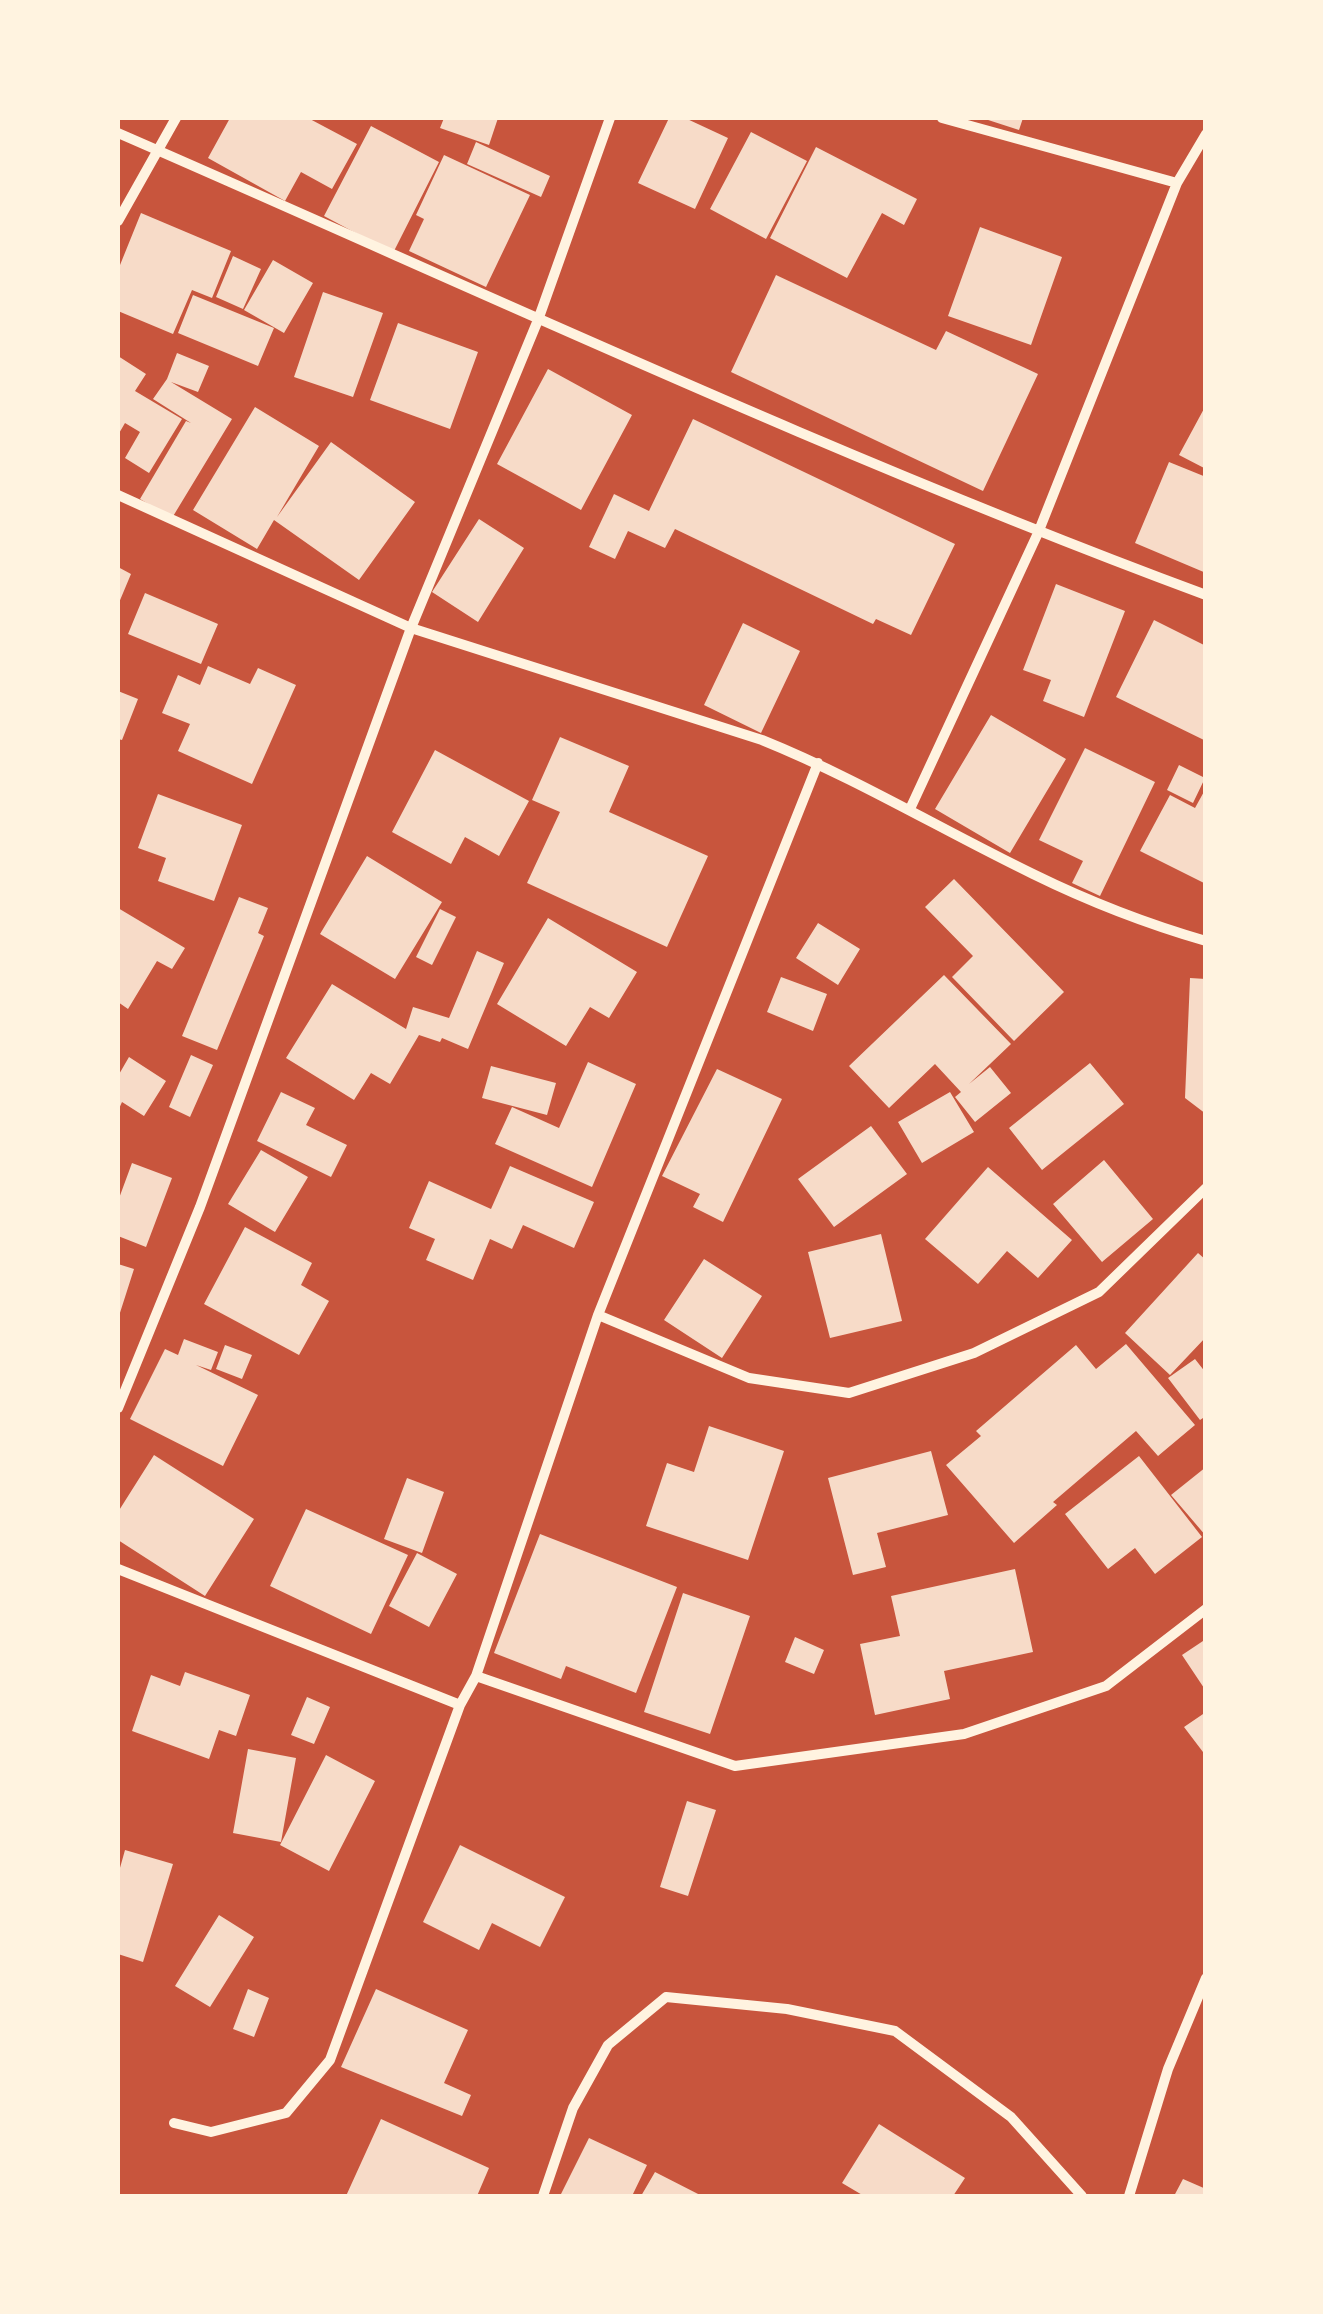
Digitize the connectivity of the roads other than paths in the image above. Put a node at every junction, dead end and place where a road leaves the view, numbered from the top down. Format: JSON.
{"nodes":[{"id":1,"x":176,"y":118,"type":"edge"},
{"id":2,"x":610,"y":118,"type":"edge"},
{"id":3,"x":942,"y":118,"type":"edge"},
{"id":4,"x":118,"y":134,"type":"edge"},
{"id":5,"x":1206,"y":134,"type":"edge"},
{"id":6,"x":159,"y":152,"type":"junction"},
{"id":7,"x":1178,"y":183,"type":"junction"},
{"id":8,"x":118,"y":221,"type":"edge"},
{"id":9,"x":538,"y":320,"type":"junction"},
{"id":10,"x":118,"y":496,"type":"edge"},
{"id":11,"x":1038,"y":533,"type":"junction"},
{"id":12,"x":1206,"y":595,"type":"edge"},
{"id":13,"x":411,"y":628,"type":"junction"},
{"id":14,"x":818,"y":763,"type":"junction"},
{"id":15,"x":910,"y":809,"type":"junction"},
{"id":16,"x":1206,"y":941,"type":"edge"},
{"id":17,"x":1206,"y":1188,"type":"edge"},
{"id":18,"x":598,"y":1316,"type":"junction"},
{"id":19,"x":118,"y":1408,"type":"edge"},
{"id":20,"x":118,"y":1569,"type":"edge"},
{"id":21,"x":1206,"y":1609,"type":"edge"},
{"id":22,"x":476,"y":1676,"type":"junction"},
{"id":23,"x":460,"y":1706,"type":"junction"},
{"id":24,"x":1206,"y":1978,"type":"edge"},
{"id":25,"x":174,"y":2123,"type":"dead end"},
{"id":26,"x":543,"y":2196,"type":"edge"},
{"id":27,"x":1082,"y":2196,"type":"edge"},
{"id":28,"x":1129,"y":2196,"type":"edge"}],
"edges":[{"from":1,"to":6,"type":"street"},
{"from":2,"to":9,"type":"street"},
{"from":3,"to":7,"type":"street"},
{"from":4,"to":6,"type":"street"},
{"from":5,"to":7,"type":"street"},
{"from":6,"to":8,"type":"street"},
{"from":6,"to":9,"type":"street"},
{"from":7,"to":11,"type":"street"},
{"from":9,"to":11,"type":"street"},
{"from":9,"to":13,"type":"street"},
{"from":10,"to":13,"type":"street"},
{"from":11,"to":12,"type":"street"},
{"from":11,"to":15,"type":"street"},
{"from":13,"to":14,"type":"street"},
{"from":13,"to":19,"type":"street"},
{"from":14,"to":15,"type":"street"},
{"from":14,"to":18,"type":"street"},
{"from":15,"to":16,"type":"street"},
{"from":17,"to":18,"type":"street"},
{"from":18,"to":22,"type":"street"},
{"from":20,"to":23,"type":"street"},
{"from":21,"to":22,"type":"street"},
{"from":22,"to":23,"type":"street"},
{"from":23,"to":25,"type":"street"},
{"from":24,"to":28,"type":"street"},
{"from":26,"to":27,"type":"street"}]}
